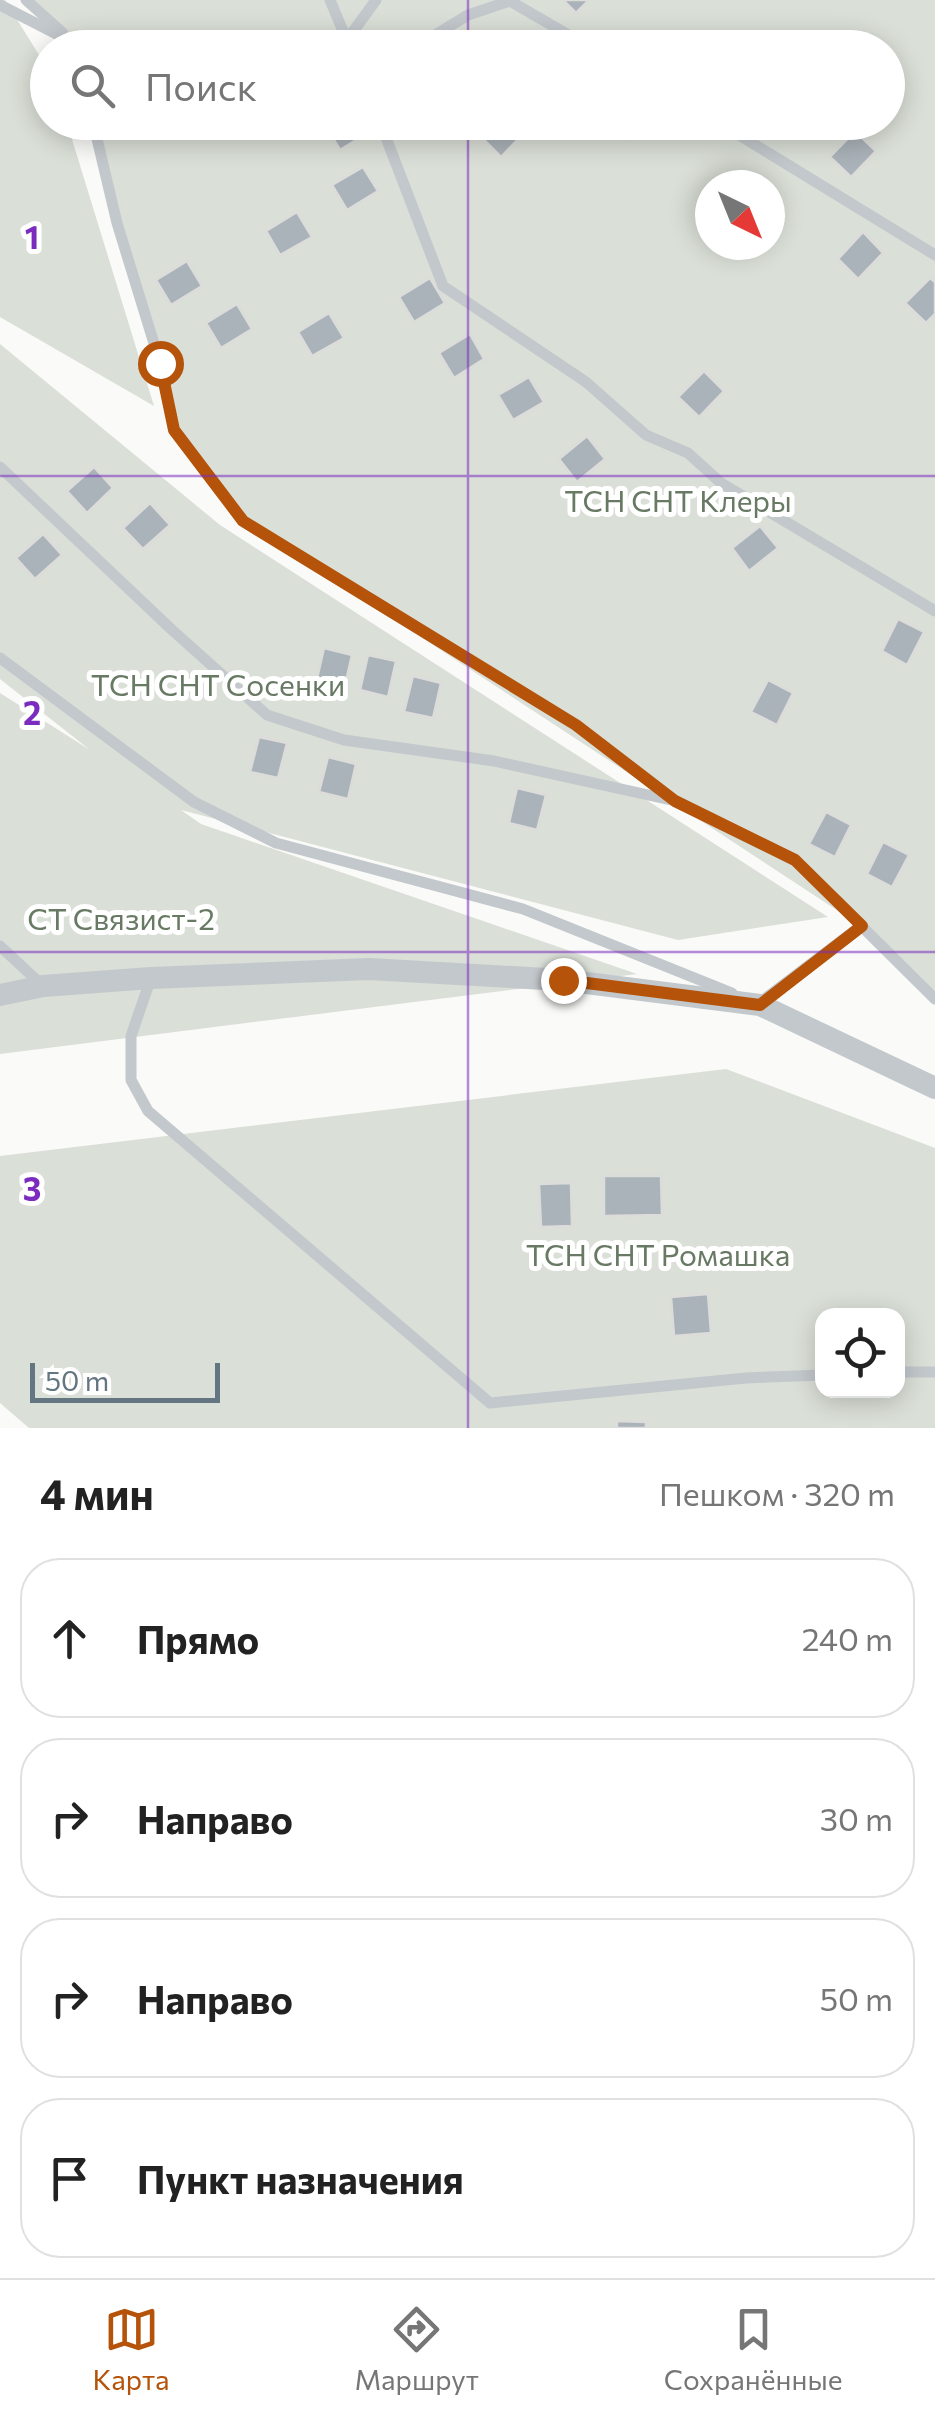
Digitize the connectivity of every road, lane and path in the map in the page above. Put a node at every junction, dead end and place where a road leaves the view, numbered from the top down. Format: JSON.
{"nodes":[{"id":1,"x":26,"y":0,"type":"edge"},
{"id":2,"x":330,"y":0,"type":"edge"},
{"id":3,"x":376,"y":0,"type":"edge"},
{"id":4,"x":0,"y":5,"type":"edge"},
{"id":5,"x":47,"y":30,"type":"edge"},
{"id":6,"x":59,"y":30,"type":"edge"},
{"id":7,"x":343,"y":30,"type":"edge"},
{"id":8,"x":358,"y":30,"type":"edge"},
{"id":9,"x":443,"y":30,"type":"edge"},
{"id":10,"x":560,"y":30,"type":"edge"},
{"id":11,"x":97,"y":140,"type":"edge"},
{"id":12,"x":387,"y":140,"type":"edge"},
{"id":13,"x":747,"y":140,"type":"edge"},
{"id":14,"x":935,"y":255,"type":"edge"},
{"id":15,"x":0,"y":466,"type":"edge"},
{"id":16,"x":935,"y":612,"type":"edge"},
{"id":17,"x":0,"y":658,"type":"edge"},
{"id":18,"x":675,"y":801,"type":"junction"},
{"id":19,"x":862,"y":926,"type":"junction"},
{"id":20,"x":0,"y":946,"type":"edge"},
{"id":21,"x":151,"y":978,"type":"junction"},
{"id":22,"x":43,"y":986,"type":"junction"},
{"id":23,"x":0,"y":995,"type":"edge"},
{"id":24,"x":935,"y":999,"type":"edge"},
{"id":25,"x":760,"y":1005,"type":"junction"},
{"id":26,"x":935,"y":1088,"type":"edge"},
{"id":27,"x":905,"y":1372,"type":"edge"},
{"id":28,"x":935,"y":1372,"type":"edge"},
{"id":29,"x":815,"y":1375,"type":"edge"}],
"edges":[{"from":1,"to":6,"type":"lane"},
{"from":2,"to":7,"type":"lane"},
{"from":3,"to":8,"type":"lane"},
{"from":4,"to":5,"type":"lane"},
{"from":9,"to":10,"type":"lane"},
{"from":11,"to":18,"type":"lane"},
{"from":12,"to":16,"type":"lane"},
{"from":13,"to":14,"type":"lane"},
{"from":15,"to":18,"type":"lane"},
{"from":17,"to":25,"type":"lane"},
{"from":18,"to":19,"type":"lane"},
{"from":19,"to":24,"type":"lane"},
{"from":19,"to":25,"type":"lane"},
{"from":20,"to":22,"type":"lane"},
{"from":21,"to":22,"type":"street"},
{"from":21,"to":25,"type":"street"},
{"from":21,"to":29,"type":"lane"},
{"from":22,"to":23,"type":"street"},
{"from":25,"to":26,"type":"street"},
{"from":27,"to":28,"type":"lane"}]}
